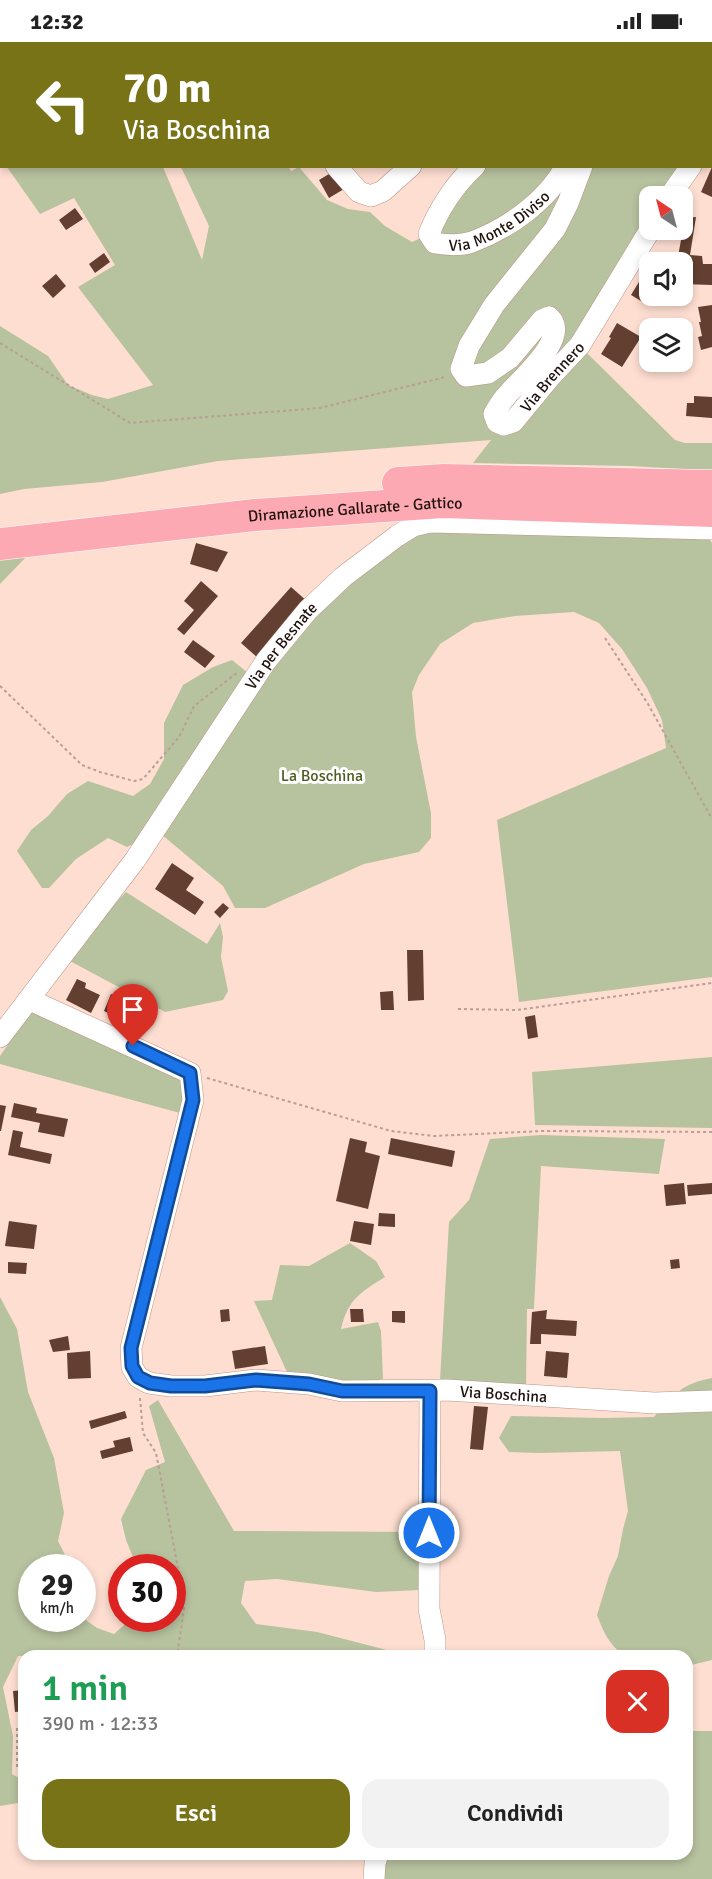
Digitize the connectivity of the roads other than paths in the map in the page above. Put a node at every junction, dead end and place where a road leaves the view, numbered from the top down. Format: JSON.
{"nodes":[{"id":1,"x":338,"y":168,"type":"edge"},
{"id":2,"x":409,"y":168,"type":"edge"},
{"id":3,"x":473,"y":168,"type":"edge"},
{"id":4,"x":565,"y":168,"type":"edge"},
{"id":5,"x":581,"y":168,"type":"edge"},
{"id":6,"x":690,"y":168,"type":"edge"},
{"id":7,"x":677,"y":186,"type":"edge"},
{"id":8,"x":644,"y":240,"type":"edge"},
{"id":9,"x":461,"y":369,"type":"joint"},
{"id":10,"x":712,"y":486,"type":"edge"},
{"id":11,"x":712,"y":511,"type":"edge"},
{"id":12,"x":0,"y":523,"type":"edge"},
{"id":13,"x":712,"y":529,"type":"edge"},
{"id":14,"x":0,"y":544,"type":"edge"},
{"id":15,"x":30,"y":1000,"type":"junction"},
{"id":16,"x":0,"y":1037,"type":"edge"},
{"id":17,"x":430,"y":1391,"type":"junction"},
{"id":18,"x":712,"y":1401,"type":"edge"},
{"id":19,"x":435,"y":1650,"type":"edge"},
{"id":20,"x":376,"y":1860,"type":"edge"},
{"id":21,"x":374,"y":1879,"type":"edge"}],
"edges":[{"from":1,"to":2,"type":"street"},
{"from":3,"to":4,"type":"street","name":"Via Monte Diviso"},
{"from":5,"to":9,"type":"street","name":"Via Monte Diviso"},
{"from":6,"to":7,"type":"street"},
{"from":8,"to":9,"type":"street","name":"Via Brennero"},
{"from":10,"to":12,"type":"highway","name":"Diramazione Gallarate - Gattico"},
{"from":11,"to":14,"type":"highway","name":"Diramazione Gallarate - Gattico"},
{"from":13,"to":15,"type":"street","name":"Via per Besnate"},
{"from":15,"to":16,"type":"street","name":"Via per Besnate"},
{"from":15,"to":17,"type":"street","name":"Via Boschina"},
{"from":17,"to":18,"type":"street","name":"Via Boschina"},
{"from":17,"to":19,"type":"street"},
{"from":20,"to":21,"type":"street"}]}
